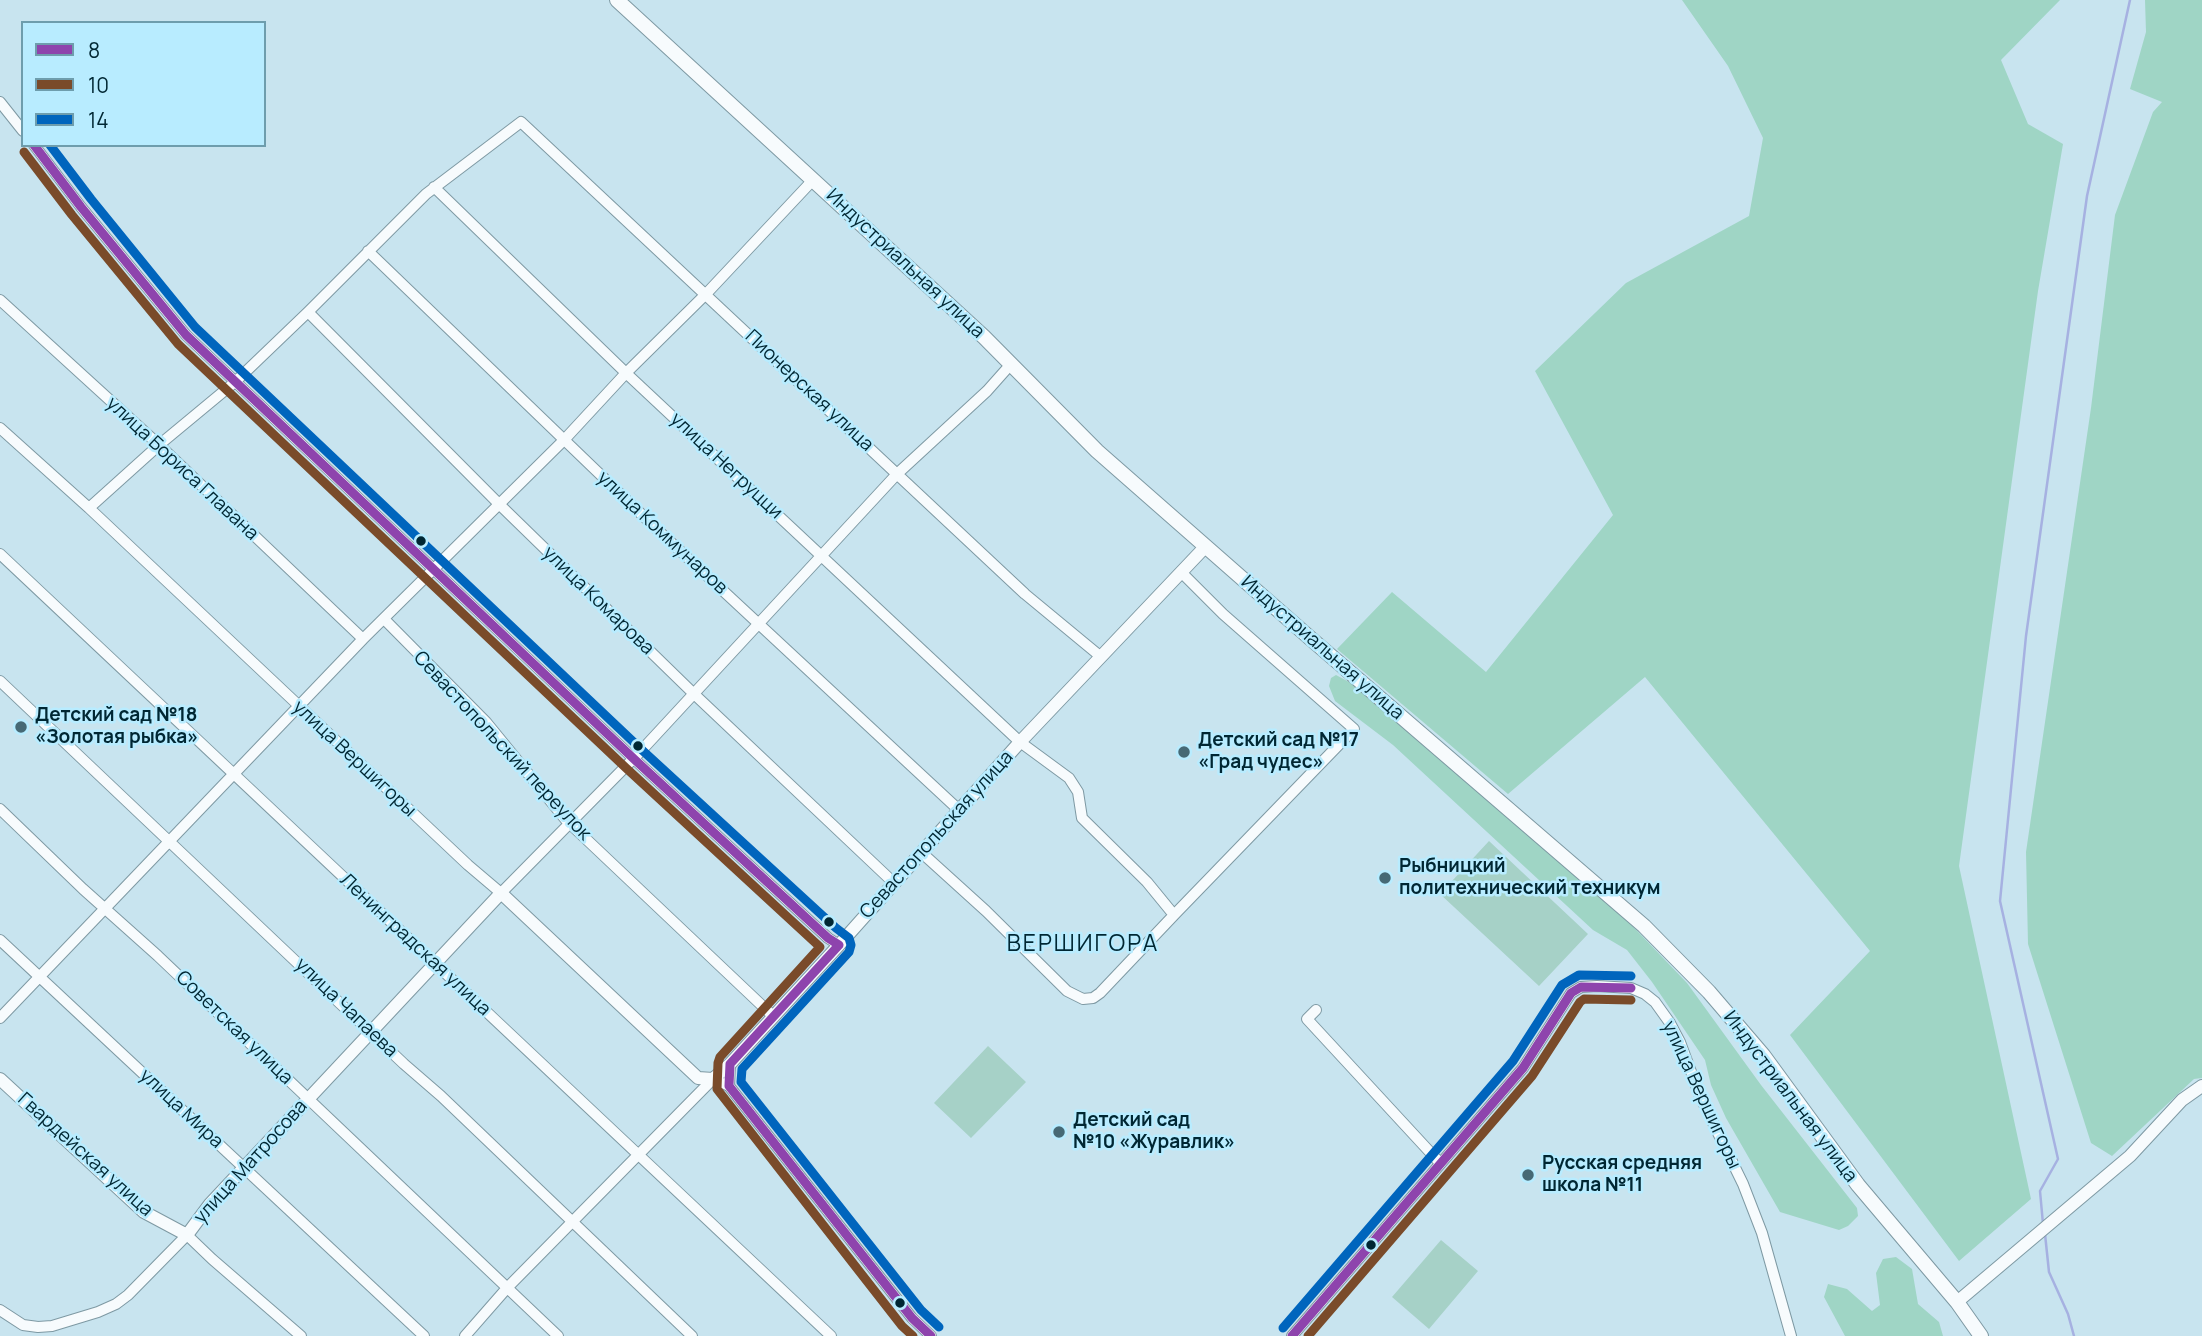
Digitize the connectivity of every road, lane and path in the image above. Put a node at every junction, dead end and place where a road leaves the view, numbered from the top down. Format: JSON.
{"nodes":[{"id":1,"x":617,"y":0,"type":"edge"},
{"id":2,"x":0,"y":102,"type":"edge"},
{"id":3,"x":21,"y":128,"type":"edge"},
{"id":4,"x":35,"y":147,"type":"edge"},
{"id":5,"x":813,"y":180,"type":"junction"},
{"id":6,"x":434,"y":187,"type":"junction"},
{"id":7,"x":368,"y":251,"type":"junction"},
{"id":8,"x":706,"y":294,"type":"junction"},
{"id":9,"x":0,"y":300,"type":"edge"},
{"id":10,"x":309,"y":312,"type":"junction"},
{"id":11,"x":1011,"y":364,"type":"junction"},
{"id":12,"x":626,"y":373,"type":"junction"},
{"id":13,"x":235,"y":382,"type":"junction"},
{"id":14,"x":0,"y":428,"type":"edge"},
{"id":15,"x":564,"y":440,"type":"junction"},
{"id":16,"x":159,"y":445,"type":"junction"},
{"id":17,"x":897,"y":474,"type":"junction"},
{"id":18,"x":500,"y":505,"type":"junction"},
{"id":19,"x":89,"y":508,"type":"junction"},
{"id":20,"x":1206,"y":546,"type":"junction"},
{"id":21,"x":0,"y":554,"type":"edge"},
{"id":22,"x":822,"y":555,"type":"junction"},
{"id":23,"x":434,"y":569,"type":"junction"},
{"id":24,"x":1182,"y":573,"type":"junction"},
{"id":25,"x":384,"y":620,"type":"junction"},
{"id":26,"x":759,"y":625,"type":"junction"},
{"id":27,"x":363,"y":639,"type":"junction"},
{"id":28,"x":1100,"y":656,"type":"junction"},
{"id":29,"x":0,"y":681,"type":"edge"},
{"id":30,"x":693,"y":693,"type":"junction"},
{"id":31,"x":298,"y":707,"type":"junction"},
{"id":32,"x":1020,"y":742,"type":"junction"},
{"id":33,"x":634,"y":759,"type":"junction"},
{"id":34,"x":234,"y":775,"type":"junction"},
{"id":35,"x":0,"y":809,"type":"edge"},
{"id":36,"x":960,"y":811,"type":"junction"},
{"id":37,"x":570,"y":825,"type":"junction"},
{"id":38,"x":170,"y":841,"type":"junction"},
{"id":39,"x":922,"y":853,"type":"junction"},
{"id":40,"x":894,"y":883,"type":"junction"},
{"id":41,"x":501,"y":893,"type":"junction"},
{"id":42,"x":105,"y":909,"type":"junction"},
{"id":43,"x":1174,"y":915,"type":"junction"},
{"id":44,"x":0,"y":940,"type":"edge"},
{"id":45,"x":839,"y":945,"type":"junction"},
{"id":46,"x":434,"y":963,"type":"junction"},
{"id":47,"x":40,"y":978,"type":"junction"},
{"id":48,"x":1316,"y":1010,"type":"dead end"},
{"id":49,"x":773,"y":1016,"type":"junction"},
{"id":50,"x":0,"y":1018,"type":"edge"},
{"id":51,"x":371,"y":1032,"type":"junction"},
{"id":52,"x":730,"y":1064,"type":"junction"},
{"id":53,"x":0,"y":1079,"type":"edge"},
{"id":54,"x":713,"y":1079,"type":"junction"},
{"id":55,"x":729,"y":1086,"type":"junction"},
{"id":56,"x":2202,"y":1086,"type":"edge"},
{"id":57,"x":307,"y":1098,"type":"junction"},
{"id":58,"x":638,"y":1155,"type":"junction"},
{"id":59,"x":1440,"y":1163,"type":"junction"},
{"id":60,"x":244,"y":1168,"type":"junction"},
{"id":61,"x":573,"y":1222,"type":"junction"},
{"id":62,"x":187,"y":1235,"type":"junction"},
{"id":63,"x":507,"y":1288,"type":"junction"},
{"id":64,"x":1957,"y":1302,"type":"junction"},
{"id":65,"x":0,"y":1310,"type":"edge"},
{"id":66,"x":52,"y":1326,"type":"junction"},
{"id":67,"x":62,"y":1336,"type":"edge"},
{"id":68,"x":301,"y":1336,"type":"edge"},
{"id":69,"x":424,"y":1336,"type":"edge"},
{"id":70,"x":465,"y":1336,"type":"edge"},
{"id":71,"x":558,"y":1336,"type":"edge"},
{"id":72,"x":692,"y":1336,"type":"edge"},
{"id":73,"x":831,"y":1336,"type":"edge"},
{"id":74,"x":931,"y":1336,"type":"edge"},
{"id":75,"x":1292,"y":1336,"type":"edge"},
{"id":76,"x":1791,"y":1336,"type":"edge"},
{"id":77,"x":1981,"y":1336,"type":"edge"}],
"edges":[{"from":1,"to":5,"type":"main road","name":"Индустриальная улица"},
{"from":2,"to":3,"type":"street"},
{"from":4,"to":13,"type":"street"},
{"from":5,"to":8,"type":"street"},
{"from":5,"to":11,"type":"main road","name":"Индустриальная улица"},
{"from":6,"to":7,"type":"street"},
{"from":6,"to":8,"type":"street","name":"Пионерская улица"},
{"from":6,"to":12,"type":"street","name":"улица Негруцци"},
{"from":7,"to":10,"type":"street"},
{"from":7,"to":15,"type":"street","name":"улица Коммунаров"},
{"from":8,"to":12,"type":"street"},
{"from":8,"to":17,"type":"street","name":"Пионерская улица"},
{"from":9,"to":16,"type":"street","name":"улица Бориса Главана"},
{"from":10,"to":13,"type":"street"},
{"from":10,"to":18,"type":"street","name":"улица Комарова"},
{"from":11,"to":17,"type":"street","name":"улица Матросова"},
{"from":11,"to":20,"type":"main road","name":"Индустриальная улица"},
{"from":12,"to":15,"type":"street"},
{"from":12,"to":22,"type":"street","name":"улица Негруцци"},
{"from":13,"to":16,"type":"street"},
{"from":13,"to":23,"type":"street"},
{"from":14,"to":19,"type":"street","name":"улица Вершигоры"},
{"from":15,"to":18,"type":"street"},
{"from":15,"to":26,"type":"street","name":"улица Коммунаров"},
{"from":16,"to":19,"type":"street"},
{"from":16,"to":27,"type":"street","name":"улица Бориса Главана"},
{"from":17,"to":22,"type":"street","name":"улица Матросова"},
{"from":17,"to":28,"type":"street","name":"Пионерская улица"},
{"from":18,"to":23,"type":"street"},
{"from":18,"to":30,"type":"street","name":"улица Комарова"},
{"from":19,"to":31,"type":"street","name":"улица Вершигоры"},
{"from":20,"to":24,"type":"street","name":"Севастопольская улица"},
{"from":20,"to":64,"type":"main road","name":"Индустриальная улица"},
{"from":21,"to":34,"type":"street","name":"Ленинградская улица"},
{"from":22,"to":26,"type":"street","name":"улица Матросова"},
{"from":22,"to":32,"type":"street","name":"улица Негруцци"},
{"from":23,"to":25,"type":"street"},
{"from":23,"to":33,"type":"street"},
{"from":24,"to":28,"type":"street","name":"Севастопольская улица"},
{"from":24,"to":43,"type":"street"},
{"from":25,"to":27,"type":"street"},
{"from":25,"to":37,"type":"street","name":"Севастопольский переулок"},
{"from":26,"to":30,"type":"street","name":"улица Матросова"},
{"from":26,"to":36,"type":"street","name":"улица Коммунаров"},
{"from":27,"to":31,"type":"street"},
{"from":28,"to":32,"type":"street","name":"Севастопольская улица"},
{"from":29,"to":38,"type":"street","name":"улица Чапаева"},
{"from":30,"to":33,"type":"street","name":"улица Матросова"},
{"from":30,"to":40,"type":"street","name":"улица Комарова"},
{"from":31,"to":34,"type":"street"},
{"from":31,"to":41,"type":"street","name":"улица Вершигоры"},
{"from":32,"to":36,"type":"street","name":"Севастопольская улица"},
{"from":32,"to":43,"type":"street","name":"улица Негруцци"},
{"from":33,"to":37,"type":"street","name":"улица Матросова"},
{"from":33,"to":45,"type":"street"},
{"from":34,"to":38,"type":"street"},
{"from":34,"to":46,"type":"street","name":"Ленинградская улица"},
{"from":35,"to":42,"type":"street","name":"Советская улица"},
{"from":36,"to":39,"type":"street","name":"Севастопольская улица"},
{"from":37,"to":41,"type":"street","name":"улица Матросова"},
{"from":37,"to":49,"type":"street","name":"Севастопольский переулок"},
{"from":38,"to":42,"type":"street"},
{"from":38,"to":51,"type":"street","name":"улица Чапаева"},
{"from":39,"to":40,"type":"street","name":"Севастопольская улица"},
{"from":39,"to":43,"type":"street"},
{"from":40,"to":45,"type":"street","name":"Севастопольская улица"},
{"from":41,"to":46,"type":"street","name":"улица Матросова"},
{"from":41,"to":54,"type":"street","name":"улица Вершигоры"},
{"from":42,"to":47,"type":"street"},
{"from":42,"to":57,"type":"street","name":"Советская улица"},
{"from":44,"to":47,"type":"street","name":"улица Мира"},
{"from":45,"to":49,"type":"street","name":"Севастопольская улица"},
{"from":46,"to":51,"type":"street","name":"улица Матросова"},
{"from":46,"to":58,"type":"street","name":"Ленинградская улица"},
{"from":47,"to":50,"type":"street"},
{"from":47,"to":60,"type":"street","name":"улица Мира"},
{"from":48,"to":59,"type":"street"},
{"from":49,"to":52,"type":"street","name":"Севастопольская улица"},
{"from":51,"to":57,"type":"street","name":"улица Матросова"},
{"from":51,"to":61,"type":"street","name":"улица Чапаева"},
{"from":52,"to":54,"type":"street","name":"Севастопольская улица"},
{"from":52,"to":55,"type":"street"},
{"from":53,"to":62,"type":"street","name":"Гвардейская улица"},
{"from":54,"to":55,"type":"street"},
{"from":54,"to":58,"type":"street","name":"Севастопольская улица"},
{"from":55,"to":74,"type":"street"},
{"from":56,"to":64,"type":"street"},
{"from":57,"to":60,"type":"street","name":"улица Матросова"},
{"from":57,"to":63,"type":"street","name":"Советская улица"},
{"from":58,"to":61,"type":"street","name":"Севастопольская улица"},
{"from":58,"to":73,"type":"street","name":"Ленинградская улица"},
{"from":59,"to":75,"type":"street","name":"улица Вершигоры"},
{"from":59,"to":76,"type":"street","name":"улица Вершигоры"},
{"from":60,"to":62,"type":"street","name":"улица Матросова"},
{"from":60,"to":69,"type":"street","name":"улица Мира"},
{"from":61,"to":63,"type":"street","name":"Севастопольская улица"},
{"from":61,"to":72,"type":"street","name":"улица Чапаева"},
{"from":62,"to":66,"type":"street","name":"улица Матросова"},
{"from":62,"to":68,"type":"street","name":"Гвардейская улица"},
{"from":63,"to":70,"type":"street","name":"Севастопольская улица"},
{"from":63,"to":71,"type":"street","name":"Советская улица"},
{"from":64,"to":77,"type":"main road","name":"Индустриальная улица"},
{"from":65,"to":66,"type":"street"},
{"from":66,"to":67,"type":"street"}]}
